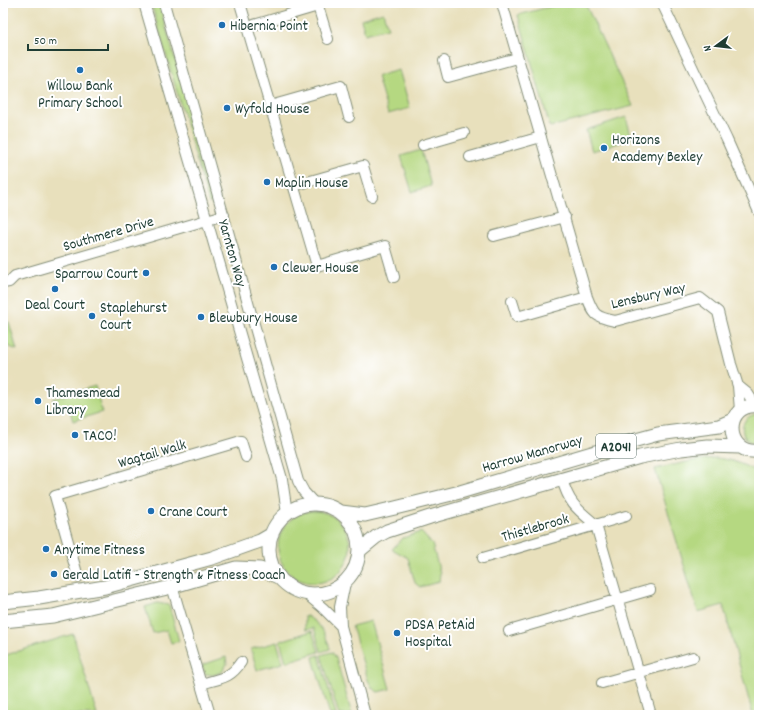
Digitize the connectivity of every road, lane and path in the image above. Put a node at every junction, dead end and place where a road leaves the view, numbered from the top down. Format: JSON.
{"nodes":[{"id":1,"x":144,"y":3,"type":"edge"},
{"id":2,"x":164,"y":3,"type":"edge"},
{"id":3,"x":240,"y":3,"type":"edge"},
{"id":4,"x":502,"y":3,"type":"edge"},
{"id":5,"x":662,"y":3,"type":"edge"},
{"id":6,"x":247,"y":27,"type":"junction"},
{"id":7,"x":328,"y":39,"type":"dead end"},
{"id":8,"x":517,"y":58,"type":"junction"},
{"id":9,"x":444,"y":61,"type":"dead end"},
{"id":10,"x":270,"y":106,"type":"junction"},
{"id":11,"x":349,"y":117,"type":"dead end"},
{"id":12,"x":464,"y":133,"type":"dead end"},
{"id":13,"x":541,"y":137,"type":"junction"},
{"id":14,"x":423,"y":145,"type":"dead end"},
{"id":15,"x":470,"y":157,"type":"dead end"},
{"id":16,"x":293,"y":186,"type":"junction"},
{"id":17,"x":372,"y":196,"type":"dead end"},
{"id":18,"x":759,"y":212,"type":"edge"},
{"id":19,"x":224,"y":215,"type":"junction"},
{"id":20,"x":564,"y":217,"type":"junction"},
{"id":21,"x":208,"y":220,"type":"junction"},
{"id":22,"x":494,"y":236,"type":"dead end"},
{"id":23,"x":394,"y":277,"type":"dead end"},
{"id":24,"x":3,"y":283,"type":"edge"},
{"id":25,"x":587,"y":297,"type":"junction"},
{"id":26,"x":512,"y":301,"type":"dead end"},
{"id":27,"x":738,"y":386,"type":"junction"},
{"id":28,"x":757,"y":406,"type":"edge"},
{"id":29,"x":736,"y":415,"type":"junction"},
{"id":30,"x":741,"y":448,"type":"junction"},
{"id":31,"x":759,"y":451,"type":"edge"},
{"id":32,"x":246,"y":457,"type":"dead end"},
{"id":33,"x":562,"y":480,"type":"junction"},
{"id":34,"x":314,"y":503,"type":"junction"},
{"id":35,"x":341,"y":512,"type":"junction"},
{"id":36,"x":287,"y":513,"type":"junction"},
{"id":37,"x":626,"y":516,"type":"dead end"},
{"id":38,"x":596,"y":525,"type":"junction"},
{"id":39,"x":272,"y":534,"type":"junction"},
{"id":40,"x":359,"y":550,"type":"junction"},
{"id":41,"x":483,"y":558,"type":"dead end"},
{"id":42,"x":78,"y":577,"type":"dead end"},
{"id":43,"x":278,"y":577,"type":"junction"},
{"id":44,"x":345,"y":583,"type":"junction"},
{"id":45,"x":172,"y":586,"type":"junction"},
{"id":46,"x":650,"y":590,"type":"dead end"},
{"id":47,"x":304,"y":592,"type":"junction"},
{"id":48,"x":618,"y":600,"type":"junction"},
{"id":49,"x":3,"y":602,"type":"edge"},
{"id":50,"x":3,"y":621,"type":"edge"},
{"id":51,"x":341,"y":626,"type":"junction"},
{"id":52,"x":509,"y":631,"type":"dead end"},
{"id":53,"x":693,"y":657,"type":"dead end"},
{"id":54,"x":241,"y":662,"type":"dead end"},
{"id":55,"x":639,"y":672,"type":"junction"},
{"id":56,"x":602,"y":683,"type":"dead end"},
{"id":57,"x":201,"y":684,"type":"junction"},
{"id":58,"x":210,"y":715,"type":"edge"},
{"id":59,"x":365,"y":715,"type":"edge"},
{"id":60,"x":651,"y":715,"type":"edge"}],
"edges":[{"from":1,"to":21,"type":"street","name":"Yarnton Way"},
{"from":2,"to":19,"type":"street","name":"Yarnton Way"},
{"from":3,"to":6,"type":"street"},
{"from":4,"to":8,"type":"street","name":"Lensbury Way"},
{"from":5,"to":18,"type":"street"},
{"from":6,"to":7,"type":"street"},
{"from":6,"to":10,"type":"street"},
{"from":8,"to":9,"type":"street"},
{"from":8,"to":13,"type":"street","name":"Lensbury Way"},
{"from":10,"to":11,"type":"street"},
{"from":10,"to":16,"type":"street"},
{"from":12,"to":14,"type":"street"},
{"from":13,"to":15,"type":"street"},
{"from":13,"to":20,"type":"street","name":"Lensbury Way"},
{"from":16,"to":17,"type":"street"},
{"from":16,"to":23,"type":"street"},
{"from":19,"to":21,"type":"street","name":"Southmere Drive"},
{"from":19,"to":34,"type":"street","name":"Yarnton Way"},
{"from":20,"to":22,"type":"street"},
{"from":20,"to":25,"type":"street","name":"Lensbury Way"},
{"from":21,"to":24,"type":"street","name":"Southmere Drive"},
{"from":21,"to":36,"type":"street","name":"Yarnton Way"},
{"from":25,"to":26,"type":"street","name":"Lensbury Way"},
{"from":25,"to":27,"type":"street","name":"Lensbury Way"},
{"from":27,"to":28,"type":"street","name":"Lensbury Way"},
{"from":27,"to":29,"type":"street","name":"Lensbury Way"},
{"from":28,"to":29,"type":"main road","name":"Harrow Manorway"},
{"from":29,"to":30,"type":"main road"},
{"from":29,"to":35,"type":"main road","name":"Harrow Manorway","number":"A2041"},
{"from":30,"to":31,"type":"main road"},
{"from":30,"to":33,"type":"main road","number":"A2041"},
{"from":32,"to":42,"type":"street","name":"Wagtail Walk"},
{"from":33,"to":38,"type":"street","name":"Thistlebrook"},
{"from":33,"to":40,"type":"main road","number":"A2041"},
{"from":34,"to":35,"type":"main road","number":"A2041"},
{"from":34,"to":36,"type":"main road"},
{"from":35,"to":40,"type":"main road","number":"A2041"},
{"from":36,"to":39,"type":"main road"},
{"from":37,"to":38,"type":"street","name":"Thistlebrook"},
{"from":38,"to":41,"type":"street","name":"Thistlebrook"},
{"from":38,"to":48,"type":"street"},
{"from":39,"to":43,"type":"main road"},
{"from":39,"to":49,"type":"main road"},
{"from":40,"to":44,"type":"main road","number":"A2041"},
{"from":43,"to":45,"type":"main road"},
{"from":43,"to":47,"type":"main road"},
{"from":44,"to":47,"type":"main road"},
{"from":44,"to":51,"type":"street"},
{"from":45,"to":50,"type":"main road"},
{"from":45,"to":57,"type":"street"},
{"from":46,"to":48,"type":"street"},
{"from":47,"to":51,"type":"street"},
{"from":48,"to":52,"type":"street"},
{"from":48,"to":55,"type":"street"},
{"from":51,"to":59,"type":"street"},
{"from":53,"to":55,"type":"street"},
{"from":54,"to":57,"type":"street"},
{"from":55,"to":56,"type":"street"},
{"from":55,"to":60,"type":"street"},
{"from":57,"to":58,"type":"street"}]}
